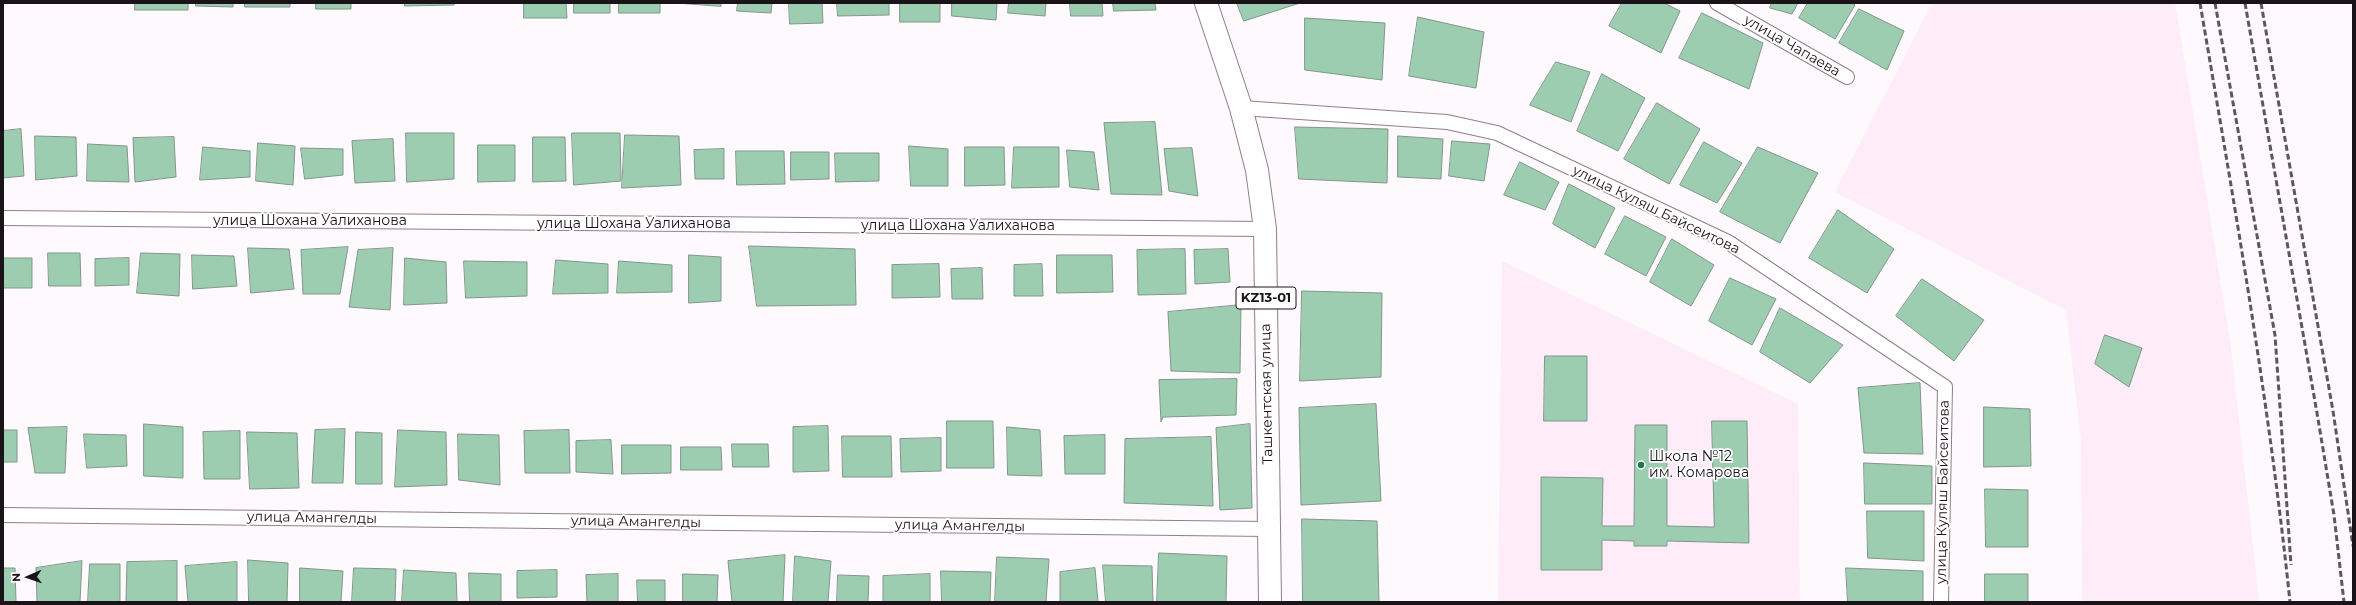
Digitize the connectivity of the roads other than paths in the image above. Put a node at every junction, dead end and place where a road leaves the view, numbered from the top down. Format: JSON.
{"nodes":[{"id":1,"x":1206,"y":3,"type":"edge"},
{"id":2,"x":1717,"y":3,"type":"edge"},
{"id":3,"x":1847,"y":77,"type":"dead end"},
{"id":4,"x":1241,"y":108,"type":"junction"},
{"id":5,"x":3,"y":218,"type":"edge"},
{"id":6,"x":1265,"y":229,"type":"junction"},
{"id":7,"x":3,"y":514,"type":"edge"},
{"id":8,"x":1268,"y":529,"type":"junction"},
{"id":9,"x":1270,"y":602,"type":"edge"},
{"id":10,"x":1941,"y":602,"type":"edge"}],
"edges":[{"from":1,"to":4,"type":"main road","name":"Ташкентская улица","number":"KZ13-01"},
{"from":2,"to":3,"type":"street","name":"улица Чапаева"},
{"from":4,"to":6,"type":"main road","name":"Ташкентская улица","number":"KZ13-01"},
{"from":4,"to":10,"type":"street","name":"улица Куляш Байсеитова"},
{"from":5,"to":6,"type":"street","name":"улица Шохана Уалиханова"},
{"from":6,"to":8,"type":"main road","name":"Ташкентская улица","number":"KZ13-01"},
{"from":7,"to":8,"type":"street","name":"улица Амангелды"},
{"from":8,"to":9,"type":"main road","name":"Ташкентская улица","number":"KZ13-01"}]}
